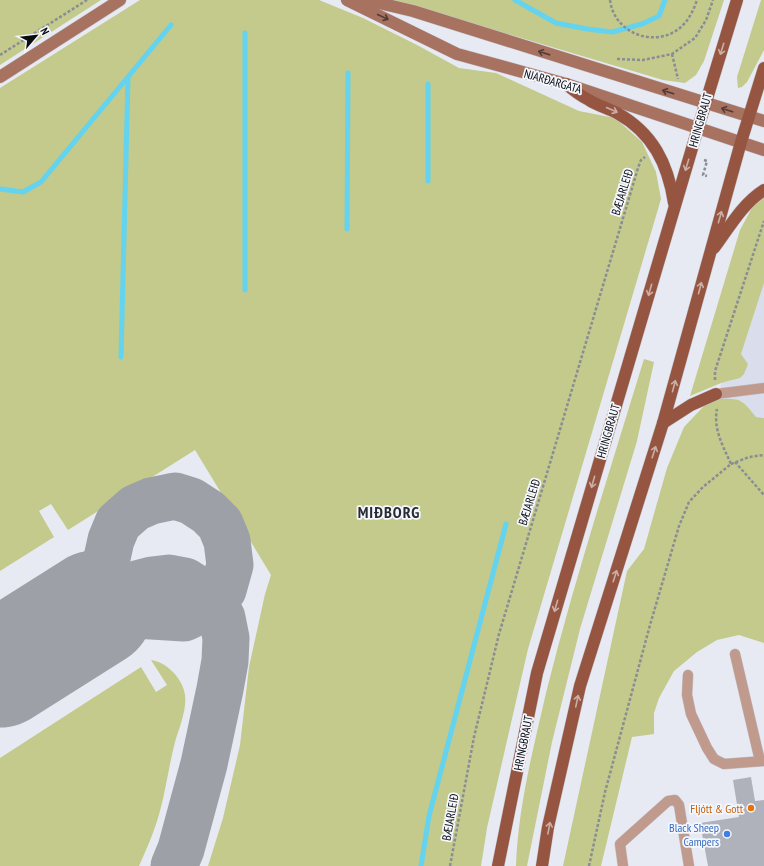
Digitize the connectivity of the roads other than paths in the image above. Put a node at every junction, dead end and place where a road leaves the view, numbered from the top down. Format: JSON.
{"nodes":[{"id":1,"x":120,"y":0,"type":"edge"},
{"id":2,"x":347,"y":0,"type":"edge"},
{"id":3,"x":366,"y":0,"type":"edge"},
{"id":4,"x":737,"y":0,"type":"edge"},
{"id":5,"x":764,"y":68,"type":"edge"},
{"id":6,"x":0,"y":77,"type":"edge"},
{"id":7,"x":566,"y":84,"type":"junction"},
{"id":8,"x":705,"y":103,"type":"junction"},
{"id":9,"x":748,"y":117,"type":"junction"},
{"id":10,"x":764,"y":122,"type":"edge"},
{"id":11,"x":698,"y":128,"type":"junction"},
{"id":12,"x":740,"y":142,"type":"junction"},
{"id":13,"x":764,"y":150,"type":"edge"},
{"id":14,"x":764,"y":190,"type":"edge"},
{"id":15,"x":674,"y":206,"type":"junction"},
{"id":16,"x":709,"y":254,"type":"junction"},
{"id":17,"x":764,"y":388,"type":"edge"},
{"id":18,"x":716,"y":394,"type":"joint"},
{"id":19,"x":663,"y":423,"type":"junction"},
{"id":20,"x":735,"y":654,"type":"dead end"},
{"id":21,"x":688,"y":675,"type":"dead end"},
{"id":22,"x":762,"y":761,"type":"edge"},
{"id":23,"x":498,"y":866,"type":"edge"},
{"id":24,"x":542,"y":866,"type":"edge"},
{"id":25,"x":623,"y":866,"type":"edge"},
{"id":26,"x":689,"y":866,"type":"edge"}],
"edges":[{"from":1,"to":6,"type":"main road"},
{"from":2,"to":7,"type":"main road","name":"NJARÐARGATA","one_way":true},
{"from":8,"to":3,"type":"main road","name":"NJARÐARGATA","one_way":true},
{"from":4,"to":8,"type":"main road","name":"HRINGBRAUT","one_way":true},
{"from":5,"to":9,"type":"main road"},
{"from":7,"to":11,"type":"main road","name":"NJARÐARGATA"},
{"from":7,"to":15,"type":"main road","one_way":true},
{"from":9,"to":8,"type":"main road","name":"NJARÐARGATA","one_way":true},
{"from":8,"to":11,"type":"main road","name":"HRINGBRAUT"},
{"from":9,"to":10,"type":"main road","name":"NJARÐARGATA"},
{"from":9,"to":12,"type":"main road"},
{"from":11,"to":12,"type":"main road","name":"NJARÐARGATA"},
{"from":11,"to":15,"type":"main road","name":"HRINGBRAUT","one_way":true},
{"from":12,"to":13,"type":"main road","name":"NJARÐARGATA"},
{"from":16,"to":12,"type":"main road","one_way":true},
{"from":14,"to":16,"type":"main road"},
{"from":15,"to":23,"type":"main road","name":"HRINGBRAUT","one_way":true},
{"from":19,"to":16,"type":"main road","one_way":true},
{"from":17,"to":18,"type":"lane"},
{"from":18,"to":19,"type":"main road"},
{"from":24,"to":19,"type":"main road","one_way":true},
{"from":20,"to":22,"type":"lane"},
{"from":21,"to":22,"type":"lane"},
{"from":25,"to":26,"type":"lane"}]}
